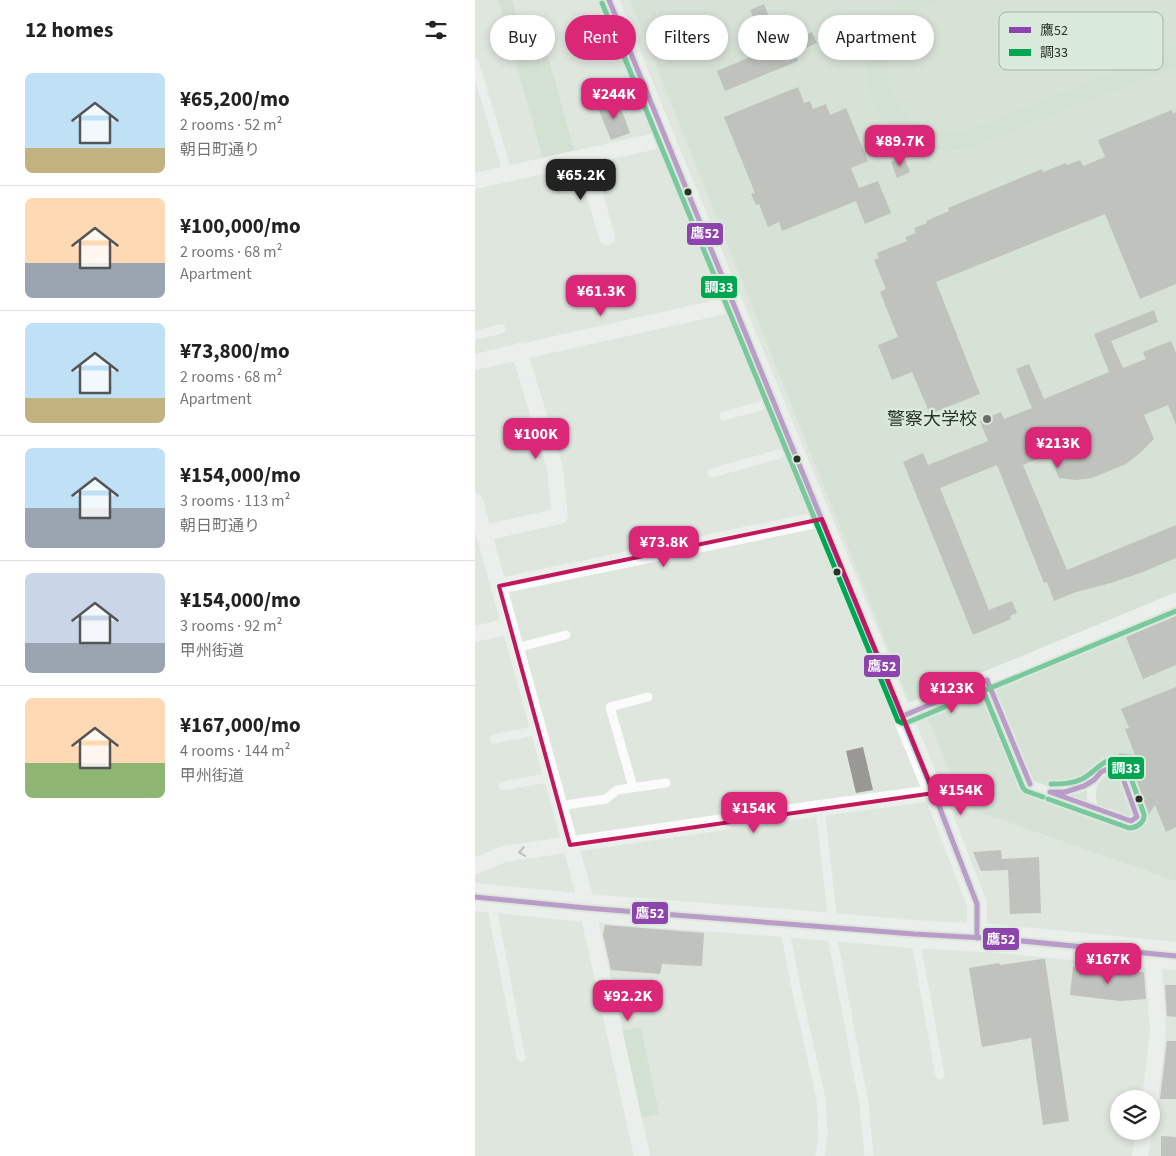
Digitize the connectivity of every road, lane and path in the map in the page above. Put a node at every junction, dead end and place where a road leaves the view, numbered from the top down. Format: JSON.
{"nodes":[{"id":1,"x":609,"y":0,"type":"edge"},
{"id":2,"x":476,"y":66,"type":"edge"},
{"id":3,"x":665,"y":139,"type":"junction"},
{"id":4,"x":584,"y":157,"type":"junction"},
{"id":5,"x":508,"y":174,"type":"junction"},
{"id":6,"x":475,"y":181,"type":"edge"},
{"id":7,"x":607,"y":237,"type":"dead end"},
{"id":8,"x":734,"y":304,"type":"junction"},
{"id":9,"x":501,"y":329,"type":"dead end"},
{"id":10,"x":475,"y":335,"type":"edge"},
{"id":11,"x":519,"y":351,"type":"junction"},
{"id":12,"x":475,"y":362,"type":"edge"},
{"id":13,"x":774,"y":402,"type":"junction"},
{"id":14,"x":724,"y":416,"type":"dead end"},
{"id":15,"x":794,"y":450,"type":"junction"},
{"id":16,"x":712,"y":473,"type":"dead end"},
{"id":17,"x":475,"y":501,"type":"edge"},
{"id":18,"x":823,"y":519,"type":"junction"},
{"id":19,"x":484,"y":533,"type":"junction"},
{"id":20,"x":499,"y":586,"type":"junction"},
{"id":21,"x":1176,"y":603,"type":"edge"},
{"id":22,"x":510,"y":626,"type":"junction"},
{"id":23,"x":475,"y":634,"type":"edge"},
{"id":24,"x":566,"y":635,"type":"dead end"},
{"id":25,"x":516,"y":648,"type":"junction"},
{"id":26,"x":987,"y":680,"type":"junction"},
{"id":27,"x":648,"y":697,"type":"dead end"},
{"id":28,"x":903,"y":716,"type":"junction"},
{"id":29,"x":538,"y":730,"type":"junction"},
{"id":30,"x":494,"y":739,"type":"dead end"},
{"id":31,"x":551,"y":776,"type":"junction"},
{"id":32,"x":1094,"y":781,"type":"junction"},
{"id":33,"x":666,"y":783,"type":"dead end"},
{"id":34,"x":503,"y":786,"type":"dead end"},
{"id":35,"x":633,"y":787,"type":"junction"},
{"id":36,"x":1048,"y":792,"type":"junction"},
{"id":37,"x":934,"y":793,"type":"junction"},
{"id":38,"x":559,"y":806,"type":"junction"},
{"id":39,"x":819,"y":808,"type":"junction"},
{"id":40,"x":1095,"y":809,"type":"junction"},
{"id":41,"x":570,"y":845,"type":"junction"},
{"id":42,"x":475,"y":866,"type":"edge"},
{"id":43,"x":480,"y":893,"type":"edge"},
{"id":44,"x":585,"y":901,"type":"junction"},
{"id":45,"x":831,"y":921,"type":"junction"},
{"id":46,"x":784,"y":923,"type":"junction"},
{"id":47,"x":977,"y":932,"type":"junction"},
{"id":48,"x":914,"y":934,"type":"junction"},
{"id":49,"x":1168,"y":951,"type":"edge"},
{"id":50,"x":521,"y":1057,"type":"dead end"},
{"id":51,"x":941,"y":1075,"type":"dead end"},
{"id":52,"x":1151,"y":1090,"type":"edge"},
{"id":53,"x":1143,"y":1140,"type":"edge"},
{"id":54,"x":642,"y":1156,"type":"edge"},
{"id":55,"x":821,"y":1156,"type":"edge"},
{"id":56,"x":869,"y":1156,"type":"edge"},
{"id":57,"x":1140,"y":1156,"type":"edge"}],
"edges":[{"from":1,"to":3,"type":"street"},
{"from":2,"to":5,"type":"lane"},
{"from":3,"to":4,"type":"street"},
{"from":3,"to":8,"type":"street"},
{"from":4,"to":5,"type":"street"},
{"from":4,"to":7,"type":"street"},
{"from":5,"to":6,"type":"street"},
{"from":8,"to":11,"type":"street"},
{"from":8,"to":13,"type":"street"},
{"from":9,"to":10,"type":"lane"},
{"from":11,"to":12,"type":"street"},
{"from":11,"to":19,"type":"street"},
{"from":13,"to":14,"type":"lane"},
{"from":13,"to":15,"type":"street"},
{"from":15,"to":16,"type":"lane"},
{"from":15,"to":18,"type":"street"},
{"from":17,"to":19,"type":"street"},
{"from":18,"to":20,"type":"street"},
{"from":18,"to":28,"type":"street"},
{"from":19,"to":20,"type":"street"},
{"from":20,"to":22,"type":"street"},
{"from":21,"to":26,"type":"street"},
{"from":22,"to":23,"type":"street"},
{"from":22,"to":25,"type":"street"},
{"from":24,"to":25,"type":"lane"},
{"from":25,"to":29,"type":"street"},
{"from":26,"to":28,"type":"street"},
{"from":26,"to":36,"type":"lane"},
{"from":27,"to":35,"type":"lane"},
{"from":28,"to":37,"type":"street"},
{"from":29,"to":30,"type":"lane"},
{"from":29,"to":31,"type":"street"},
{"from":31,"to":34,"type":"lane"},
{"from":31,"to":38,"type":"street"},
{"from":32,"to":36,"type":"lane"},
{"from":32,"to":40,"type":"lane"},
{"from":32,"to":40,"type":"lane"},
{"from":33,"to":35,"type":"lane"},
{"from":35,"to":38,"type":"lane"},
{"from":36,"to":40,"type":"lane"},
{"from":37,"to":39,"type":"street"},
{"from":37,"to":47,"type":"street"},
{"from":38,"to":41,"type":"street"},
{"from":39,"to":41,"type":"street"},
{"from":39,"to":45,"type":"lane"},
{"from":41,"to":42,"type":"street","one_way":true},
{"from":41,"to":44,"type":"street"},
{"from":43,"to":44,"type":"highway"},
{"from":43,"to":50,"type":"lane"},
{"from":44,"to":45,"type":"highway"},
{"from":44,"to":46,"type":"highway"},
{"from":44,"to":54,"type":"street"},
{"from":45,"to":46,"type":"highway"},
{"from":45,"to":47,"type":"highway"},
{"from":45,"to":48,"type":"highway"},
{"from":45,"to":56,"type":"lane"},
{"from":46,"to":55,"type":"lane"},
{"from":47,"to":48,"type":"highway"},
{"from":47,"to":49,"type":"highway"},
{"from":48,"to":51,"type":"lane"},
{"from":49,"to":52,"type":"street"},
{"from":53,"to":57,"type":"street"}]}
